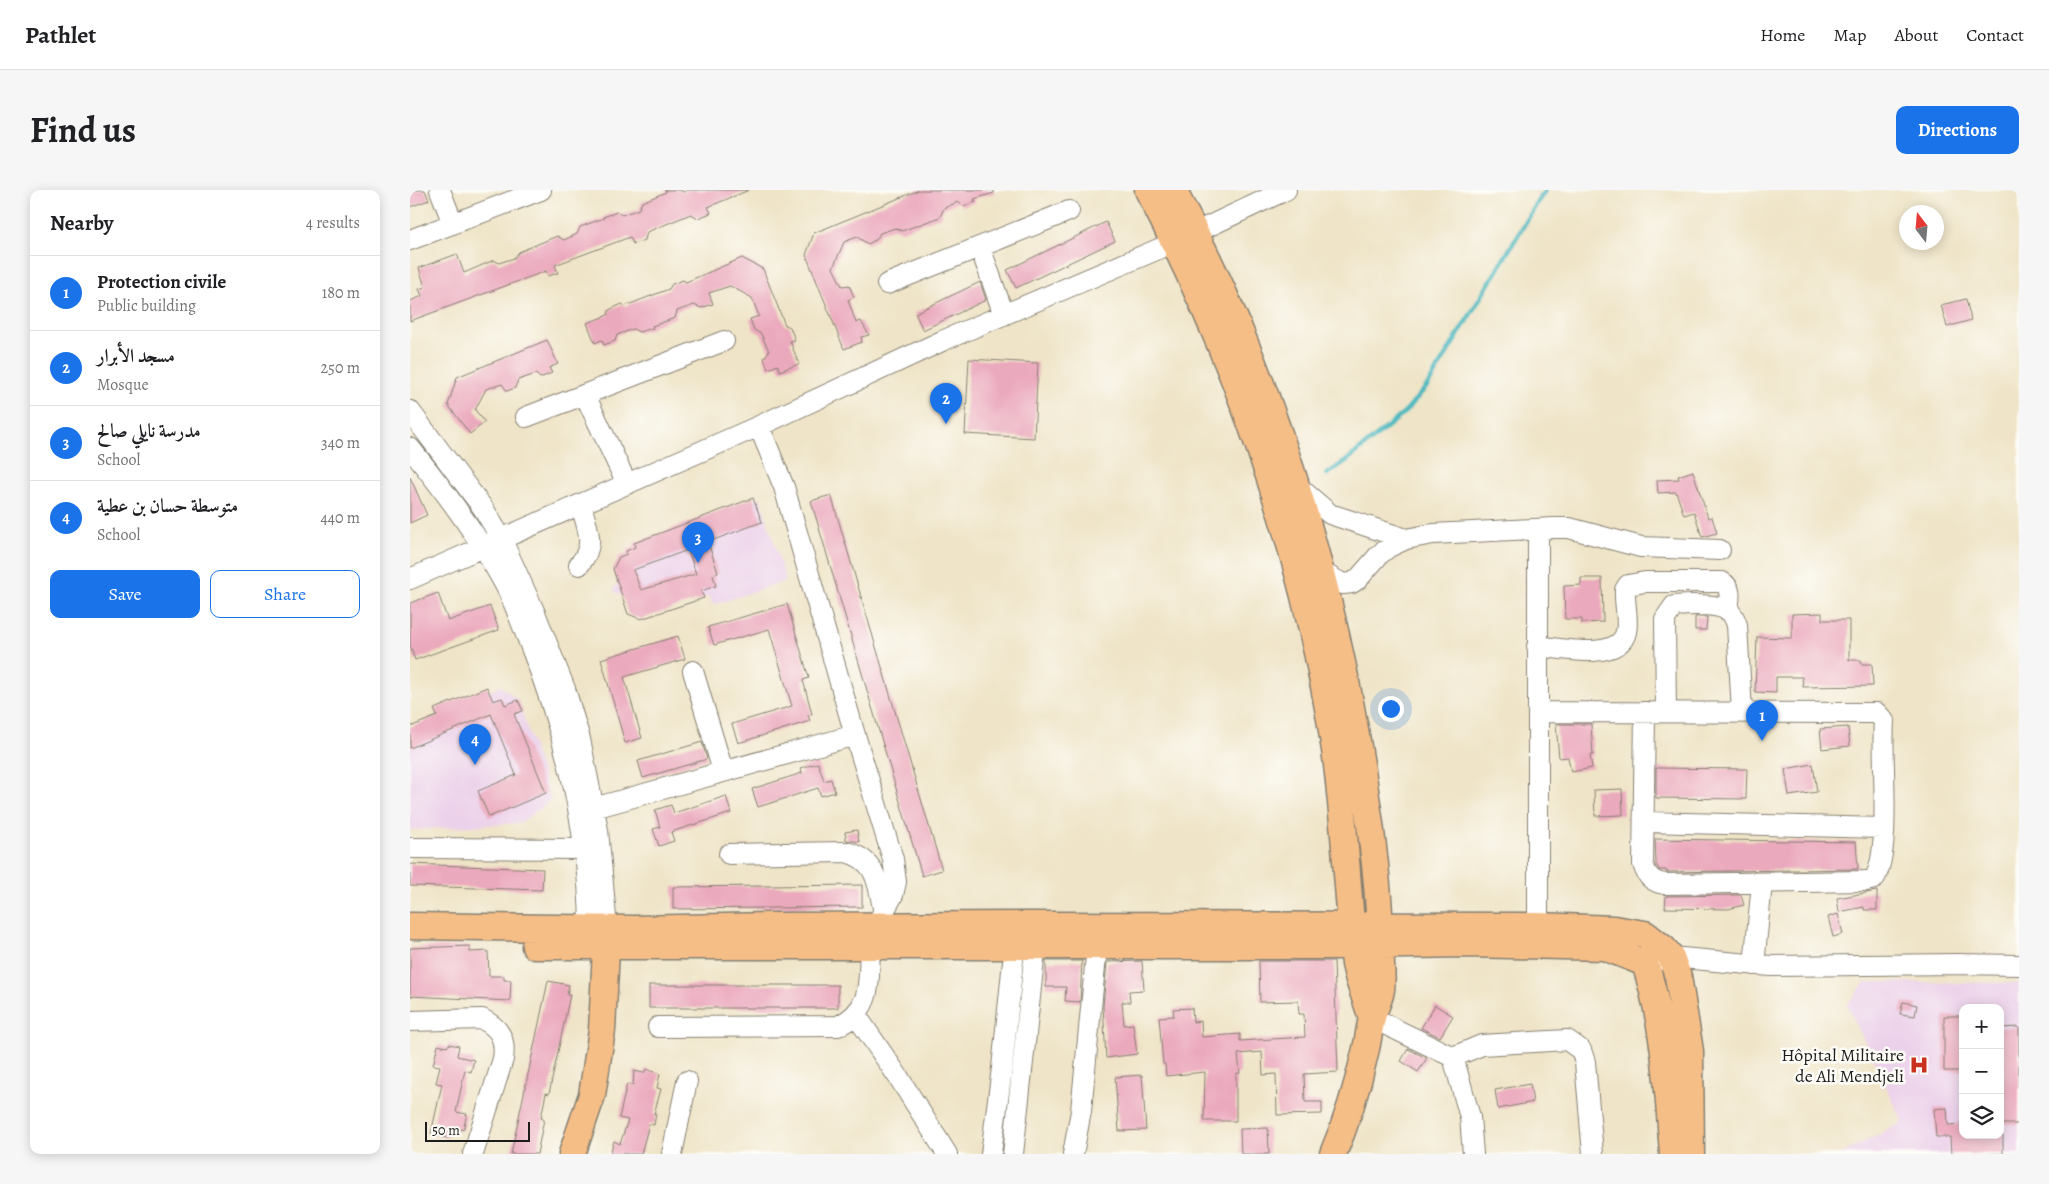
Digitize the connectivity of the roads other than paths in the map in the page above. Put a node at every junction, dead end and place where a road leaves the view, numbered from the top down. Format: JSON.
{"nodes":[{"id":1,"x":440,"y":190,"type":"edge"},
{"id":2,"x":541,"y":190,"type":"edge"},
{"id":3,"x":1148,"y":190,"type":"edge"},
{"id":4,"x":1173,"y":190,"type":"edge"},
{"id":5,"x":1275,"y":193,"type":"edge"},
{"id":6,"x":1069,"y":212,"type":"dead end"},
{"id":7,"x":453,"y":224,"type":"junction"},
{"id":8,"x":410,"y":240,"type":"edge"},
{"id":9,"x":1174,"y":242,"type":"junction"},
{"id":10,"x":980,"y":247,"type":"junction"},
{"id":11,"x":887,"y":284,"type":"dead end"},
{"id":12,"x":1004,"y":314,"type":"junction"},
{"id":13,"x":724,"y":341,"type":"dead end"},
{"id":14,"x":585,"y":395,"type":"junction"},
{"id":15,"x":410,"y":411,"type":"edge"},
{"id":16,"x":526,"y":416,"type":"dead end"},
{"id":17,"x":759,"y":426,"type":"junction"},
{"id":18,"x":410,"y":448,"type":"edge"},
{"id":19,"x":627,"y":484,"type":"junction"},
{"id":20,"x":1296,"y":484,"type":"junction"},
{"id":21,"x":581,"y":505,"type":"junction"},
{"id":22,"x":1538,"y":529,"type":"junction"},
{"id":23,"x":501,"y":538,"type":"junction"},
{"id":24,"x":1406,"y":539,"type":"junction"},
{"id":25,"x":482,"y":547,"type":"junction"},
{"id":26,"x":1720,"y":550,"type":"dead end"},
{"id":27,"x":579,"y":565,"type":"dead end"},
{"id":28,"x":1320,"y":570,"type":"junction"},
{"id":29,"x":410,"y":579,"type":"edge"},
{"id":30,"x":1728,"y":610,"type":"junction"},
{"id":31,"x":1538,"y":646,"type":"junction"},
{"id":32,"x":693,"y":671,"type":"dead end"},
{"id":33,"x":1538,"y":712,"type":"junction"},
{"id":34,"x":1645,"y":712,"type":"junction"},
{"id":35,"x":1666,"y":712,"type":"junction"},
{"id":36,"x":1742,"y":712,"type":"junction"},
{"id":37,"x":855,"y":735,"type":"junction"},
{"id":38,"x":724,"y":771,"type":"junction"},
{"id":39,"x":594,"y":808,"type":"junction"},
{"id":40,"x":1644,"y":822,"type":"junction"},
{"id":41,"x":1883,"y":828,"type":"junction"},
{"id":42,"x":410,"y":848,"type":"edge"},
{"id":43,"x":586,"y":849,"type":"junction"},
{"id":44,"x":729,"y":854,"type":"dead end"},
{"id":45,"x":1762,"y":883,"type":"junction"},
{"id":46,"x":410,"y":926,"type":"edge"},
{"id":47,"x":1538,"y":926,"type":"junction"},
{"id":48,"x":876,"y":929,"type":"junction"},
{"id":49,"x":1026,"y":935,"type":"junction"},
{"id":50,"x":1353,"y":936,"type":"junction"},
{"id":51,"x":1380,"y":936,"type":"junction"},
{"id":52,"x":598,"y":938,"type":"junction"},
{"id":53,"x":410,"y":943,"type":"edge"},
{"id":54,"x":1097,"y":946,"type":"junction"},
{"id":55,"x":1671,"y":957,"type":"junction"},
{"id":56,"x":1645,"y":963,"type":"junction"},
{"id":57,"x":1754,"y":965,"type":"junction"},
{"id":58,"x":2019,"y":966,"type":"edge"},
{"id":59,"x":856,"y":1015,"type":"junction"},
{"id":60,"x":1372,"y":1018,"type":"junction"},
{"id":61,"x":410,"y":1021,"type":"edge"},
{"id":62,"x":658,"y":1027,"type":"dead end"},
{"id":63,"x":1452,"y":1057,"type":"junction"},
{"id":64,"x":688,"y":1081,"type":"dead end"},
{"id":65,"x":1338,"y":1148,"type":"edge"},
{"id":66,"x":473,"y":1154,"type":"edge"},
{"id":67,"x":556,"y":1154,"type":"edge"},
{"id":68,"x":572,"y":1154,"type":"edge"},
{"id":69,"x":672,"y":1154,"type":"edge"},
{"id":70,"x":947,"y":1154,"type":"edge"},
{"id":71,"x":991,"y":1154,"type":"edge"},
{"id":72,"x":1014,"y":1154,"type":"edge"},
{"id":73,"x":1073,"y":1154,"type":"edge"},
{"id":74,"x":1473,"y":1154,"type":"edge"},
{"id":75,"x":1593,"y":1154,"type":"edge"},
{"id":76,"x":1673,"y":1154,"type":"edge"},
{"id":77,"x":1691,"y":1154,"type":"edge"}],
"edges":[{"from":1,"to":7,"type":"street"},
{"from":2,"to":7,"type":"street"},
{"from":3,"to":9,"type":"main road"},
{"from":4,"to":9,"type":"main road"},
{"from":5,"to":9,"type":"street"},
{"from":6,"to":10,"type":"street"},
{"from":7,"to":8,"type":"street"},
{"from":9,"to":12,"type":"street"},
{"from":9,"to":20,"type":"main road"},
{"from":9,"to":50,"type":"main road"},
{"from":10,"to":11,"type":"street"},
{"from":10,"to":12,"type":"street"},
{"from":12,"to":17,"type":"street"},
{"from":13,"to":14,"type":"street"},
{"from":14,"to":16,"type":"street"},
{"from":14,"to":19,"type":"street"},
{"from":15,"to":23,"type":"street"},
{"from":17,"to":19,"type":"street"},
{"from":17,"to":37,"type":"street"},
{"from":18,"to":25,"type":"street"},
{"from":19,"to":21,"type":"street"},
{"from":20,"to":24,"type":"street"},
{"from":20,"to":28,"type":"main road"},
{"from":21,"to":23,"type":"street"},
{"from":21,"to":27,"type":"street"},
{"from":22,"to":24,"type":"street"},
{"from":22,"to":26,"type":"street"},
{"from":22,"to":31,"type":"street"},
{"from":23,"to":25,"type":"street"},
{"from":23,"to":39,"type":"street"},
{"from":24,"to":28,"type":"street"},
{"from":25,"to":29,"type":"street"},
{"from":25,"to":43,"type":"street"},
{"from":28,"to":51,"type":"main road"},
{"from":30,"to":31,"type":"street"},
{"from":30,"to":35,"type":"street"},
{"from":30,"to":36,"type":"street"},
{"from":31,"to":33,"type":"street"},
{"from":32,"to":38,"type":"street"},
{"from":33,"to":34,"type":"street"},
{"from":33,"to":47,"type":"street"},
{"from":34,"to":35,"type":"street"},
{"from":34,"to":40,"type":"street"},
{"from":35,"to":36,"type":"street"},
{"from":36,"to":41,"type":"street"},
{"from":37,"to":38,"type":"street"},
{"from":37,"to":48,"type":"street"},
{"from":38,"to":39,"type":"street"},
{"from":39,"to":52,"type":"street"},
{"from":40,"to":41,"type":"street"},
{"from":40,"to":45,"type":"street"},
{"from":41,"to":45,"type":"street"},
{"from":42,"to":43,"type":"street"},
{"from":43,"to":52,"type":"street"},
{"from":44,"to":48,"type":"street"},
{"from":45,"to":57,"type":"street"},
{"from":46,"to":52,"type":"main road"},
{"from":47,"to":51,"type":"main road"},
{"from":47,"to":55,"type":"main road"},
{"from":48,"to":49,"type":"main road"},
{"from":48,"to":52,"type":"main road"},
{"from":48,"to":59,"type":"street"},
{"from":49,"to":50,"type":"main road"},
{"from":49,"to":54,"type":"main road"},
{"from":49,"to":71,"type":"street"},
{"from":49,"to":72,"type":"street"},
{"from":50,"to":51,"type":"main road"},
{"from":50,"to":54,"type":"main road"},
{"from":50,"to":60,"type":"main road"},
{"from":51,"to":56,"type":"main road"},
{"from":51,"to":60,"type":"main road"},
{"from":52,"to":53,"type":"main road"},
{"from":52,"to":67,"type":"main road"},
{"from":52,"to":68,"type":"main road"},
{"from":54,"to":73,"type":"street"},
{"from":55,"to":56,"type":"street"},
{"from":55,"to":57,"type":"street"},
{"from":55,"to":77,"type":"main road"},
{"from":56,"to":76,"type":"main road"},
{"from":57,"to":58,"type":"street"},
{"from":59,"to":62,"type":"street"},
{"from":59,"to":70,"type":"street"},
{"from":60,"to":63,"type":"street"},
{"from":60,"to":65,"type":"main road"},
{"from":61,"to":66,"type":"street"},
{"from":63,"to":74,"type":"street"},
{"from":63,"to":75,"type":"street"},
{"from":64,"to":69,"type":"street"}]}
